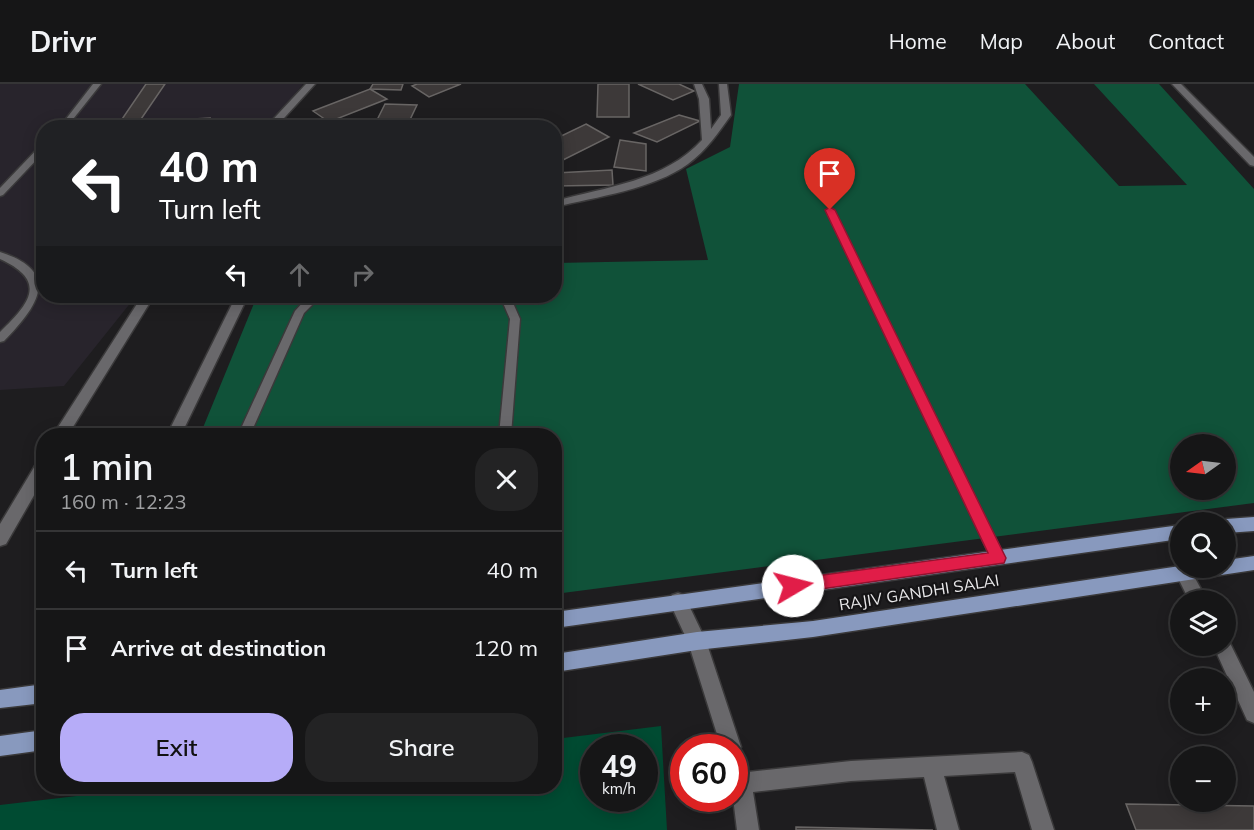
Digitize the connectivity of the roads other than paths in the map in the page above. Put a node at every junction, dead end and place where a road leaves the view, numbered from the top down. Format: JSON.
{"nodes":[{"id":1,"x":97,"y":84,"type":"edge"},
{"id":2,"x":311,"y":84,"type":"edge"},
{"id":3,"x":698,"y":84,"type":"edge"},
{"id":4,"x":723,"y":84,"type":"edge"},
{"id":5,"x":1176,"y":84,"type":"edge"},
{"id":6,"x":68,"y":120,"type":"edge"},
{"id":7,"x":277,"y":120,"type":"edge"},
{"id":8,"x":707,"y":142,"type":"junction"},
{"id":9,"x":36,"y":155,"type":"edge"},
{"id":10,"x":1254,"y":163,"type":"edge"},
{"id":11,"x":0,"y":193,"type":"edge"},
{"id":12,"x":562,"y":202,"type":"edge"},
{"id":13,"x":830,"y":210,"type":"dead end"},
{"id":14,"x":0,"y":255,"type":"edge"},
{"id":15,"x":144,"y":303,"type":"edge"},
{"id":16,"x":239,"y":303,"type":"edge"},
{"id":17,"x":308,"y":303,"type":"edge"},
{"id":18,"x":508,"y":303,"type":"edge"},
{"id":19,"x":0,"y":338,"type":"edge"},
{"id":20,"x":64,"y":428,"type":"edge"},
{"id":21,"x":177,"y":428,"type":"edge"},
{"id":22,"x":247,"y":428,"type":"edge"},
{"id":23,"x":506,"y":428,"type":"edge"},
{"id":24,"x":36,"y":477,"type":"edge"},
{"id":25,"x":1254,"y":524,"type":"edge"},
{"id":26,"x":1236,"y":525,"type":"edge"},
{"id":27,"x":1170,"y":533,"type":"edge"},
{"id":28,"x":0,"y":539,"type":"edge"},
{"id":29,"x":998,"y":558,"type":"junction"},
{"id":30,"x":1254,"y":563,"type":"edge"},
{"id":31,"x":1236,"y":566,"type":"edge"},
{"id":32,"x":1170,"y":576,"type":"edge"},
{"id":33,"x":678,"y":601,"type":"junction"},
{"id":34,"x":562,"y":619,"type":"edge"},
{"id":35,"x":697,"y":641,"type":"junction"},
{"id":36,"x":1227,"y":656,"type":"edge"},
{"id":37,"x":562,"y":662,"type":"edge"},
{"id":38,"x":36,"y":694,"type":"edge"},
{"id":39,"x":0,"y":699,"type":"edge"},
{"id":40,"x":1254,"y":713,"type":"edge"},
{"id":41,"x":727,"y":734,"type":"edge"},
{"id":42,"x":36,"y":741,"type":"edge"},
{"id":43,"x":0,"y":746,"type":"edge"},
{"id":44,"x":932,"y":767,"type":"junction"},
{"id":45,"x":748,"y":782,"type":"edge"},
{"id":46,"x":745,"y":812,"type":"edge"},
{"id":47,"x":748,"y":830,"type":"edge"},
{"id":48,"x":948,"y":830,"type":"edge"},
{"id":49,"x":1043,"y":830,"type":"edge"}],
"edges":[{"from":1,"to":6,"type":"lane"},
{"from":2,"to":7,"type":"street"},
{"from":3,"to":8,"type":"street"},
{"from":4,"to":8,"type":"street"},
{"from":5,"to":10,"type":"street"},
{"from":8,"to":12,"type":"street"},
{"from":9,"to":11,"type":"lane"},
{"from":13,"to":29,"type":"lane"},
{"from":14,"to":19,"type":"lane"},
{"from":15,"to":20,"type":"street"},
{"from":16,"to":21,"type":"street"},
{"from":17,"to":22,"type":"lane"},
{"from":18,"to":23,"type":"lane"},
{"from":24,"to":28,"type":"street"},
{"from":25,"to":26,"type":"main road"},
{"from":27,"to":29,"type":"main road","name":"RAJIV GANDHI SALAI"},
{"from":29,"to":33,"type":"main road","name":"RAJIV GANDHI SALAI"},
{"from":30,"to":31,"type":"main road","name":"RAJIV GANDHI SALAI"},
{"from":32,"to":35,"type":"main road","name":"RAJIV GANDHI SALAI"},
{"from":33,"to":34,"type":"main road","name":"RAJIV GANDHI SALAI"},
{"from":33,"to":35,"type":"street"},
{"from":35,"to":37,"type":"main road","name":"RAJIV GANDHI SALAI"},
{"from":35,"to":41,"type":"street"},
{"from":36,"to":40,"type":"street"},
{"from":38,"to":39,"type":"main road"},
{"from":42,"to":43,"type":"main road"},
{"from":44,"to":45,"type":"street"},
{"from":44,"to":48,"type":"street"},
{"from":44,"to":49,"type":"street"},
{"from":46,"to":47,"type":"street"}]}
